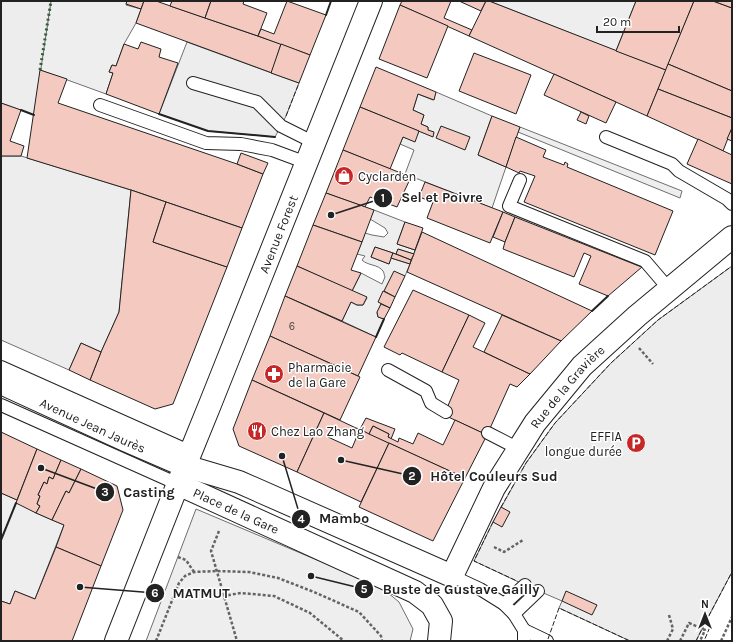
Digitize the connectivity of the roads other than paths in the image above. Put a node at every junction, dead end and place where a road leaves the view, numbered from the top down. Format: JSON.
{"nodes":[{"id":1,"x":371,"y":1,"type":"edge"},
{"id":2,"x":194,"y":83,"type":"dead end"},
{"id":3,"x":100,"y":105,"type":"dead end"},
{"id":4,"x":606,"y":137,"type":"dead end"},
{"id":5,"x":315,"y":142,"type":"junction"},
{"id":6,"x":307,"y":163,"type":"junction"},
{"id":7,"x":520,"y":180,"type":"dead end"},
{"id":8,"x":732,"y":204,"type":"edge"},
{"id":9,"x":732,"y":237,"type":"edge"},
{"id":10,"x":669,"y":289,"type":"junction"},
{"id":11,"x":1,"y":367,"type":"edge"},
{"id":12,"x":388,"y":370,"type":"dead end"},
{"id":13,"x":1,"y":383,"type":"edge"},
{"id":14,"x":1,"y":405,"type":"edge"},
{"id":15,"x":446,"y":412,"type":"dead end"},
{"id":16,"x":488,"y":433,"type":"dead end"},
{"id":17,"x":519,"y":449,"type":"junction"},
{"id":18,"x":184,"y":467,"type":"junction"},
{"id":19,"x":452,"y":576,"type":"junction"},
{"id":20,"x":525,"y":585,"type":"dead end"},
{"id":21,"x":538,"y":591,"type":"dead end"},
{"id":22,"x":504,"y":604,"type":"junction"},
{"id":23,"x":514,"y":614,"type":"junction"},
{"id":24,"x":524,"y":636,"type":"edge"},
{"id":25,"x":116,"y":641,"type":"edge"},
{"id":26,"x":440,"y":641,"type":"edge"},
{"id":27,"x":547,"y":641,"type":"edge"}],
"edges":[{"from":1,"to":5,"type":"street","name":"Avenue Forest"},
{"from":2,"to":5,"type":"lane"},
{"from":3,"to":6,"type":"lane"},
{"from":4,"to":8,"type":"lane"},
{"from":5,"to":6,"type":"street","name":"Avenue Forest"},
{"from":6,"to":18,"type":"street","name":"Avenue Forest"},
{"from":7,"to":10,"type":"lane"},
{"from":9,"to":10,"type":"street","name":"Rue de la Gravière"},
{"from":10,"to":17,"type":"street","name":"Rue de la Gravière"},
{"from":11,"to":18,"type":"lane"},
{"from":12,"to":15,"type":"lane"},
{"from":13,"to":18,"type":"street","name":"Avenue Jean Jaurès"},
{"from":14,"to":18,"type":"lane"},
{"from":16,"to":17,"type":"lane"},
{"from":17,"to":19,"type":"street","name":"Rue de la Gravière"},
{"from":18,"to":19,"type":"street","name":"Place de la Gare"},
{"from":18,"to":25,"type":"street","name":"Avenue Forest"},
{"from":18,"to":26,"type":"street","name":"Place de la Gare"},
{"from":19,"to":22,"type":"lane"},
{"from":20,"to":22,"type":"lane"},
{"from":21,"to":23,"type":"lane"},
{"from":22,"to":23,"type":"lane"},
{"from":23,"to":24,"type":"lane"},
{"from":24,"to":27,"type":"lane"}]}
